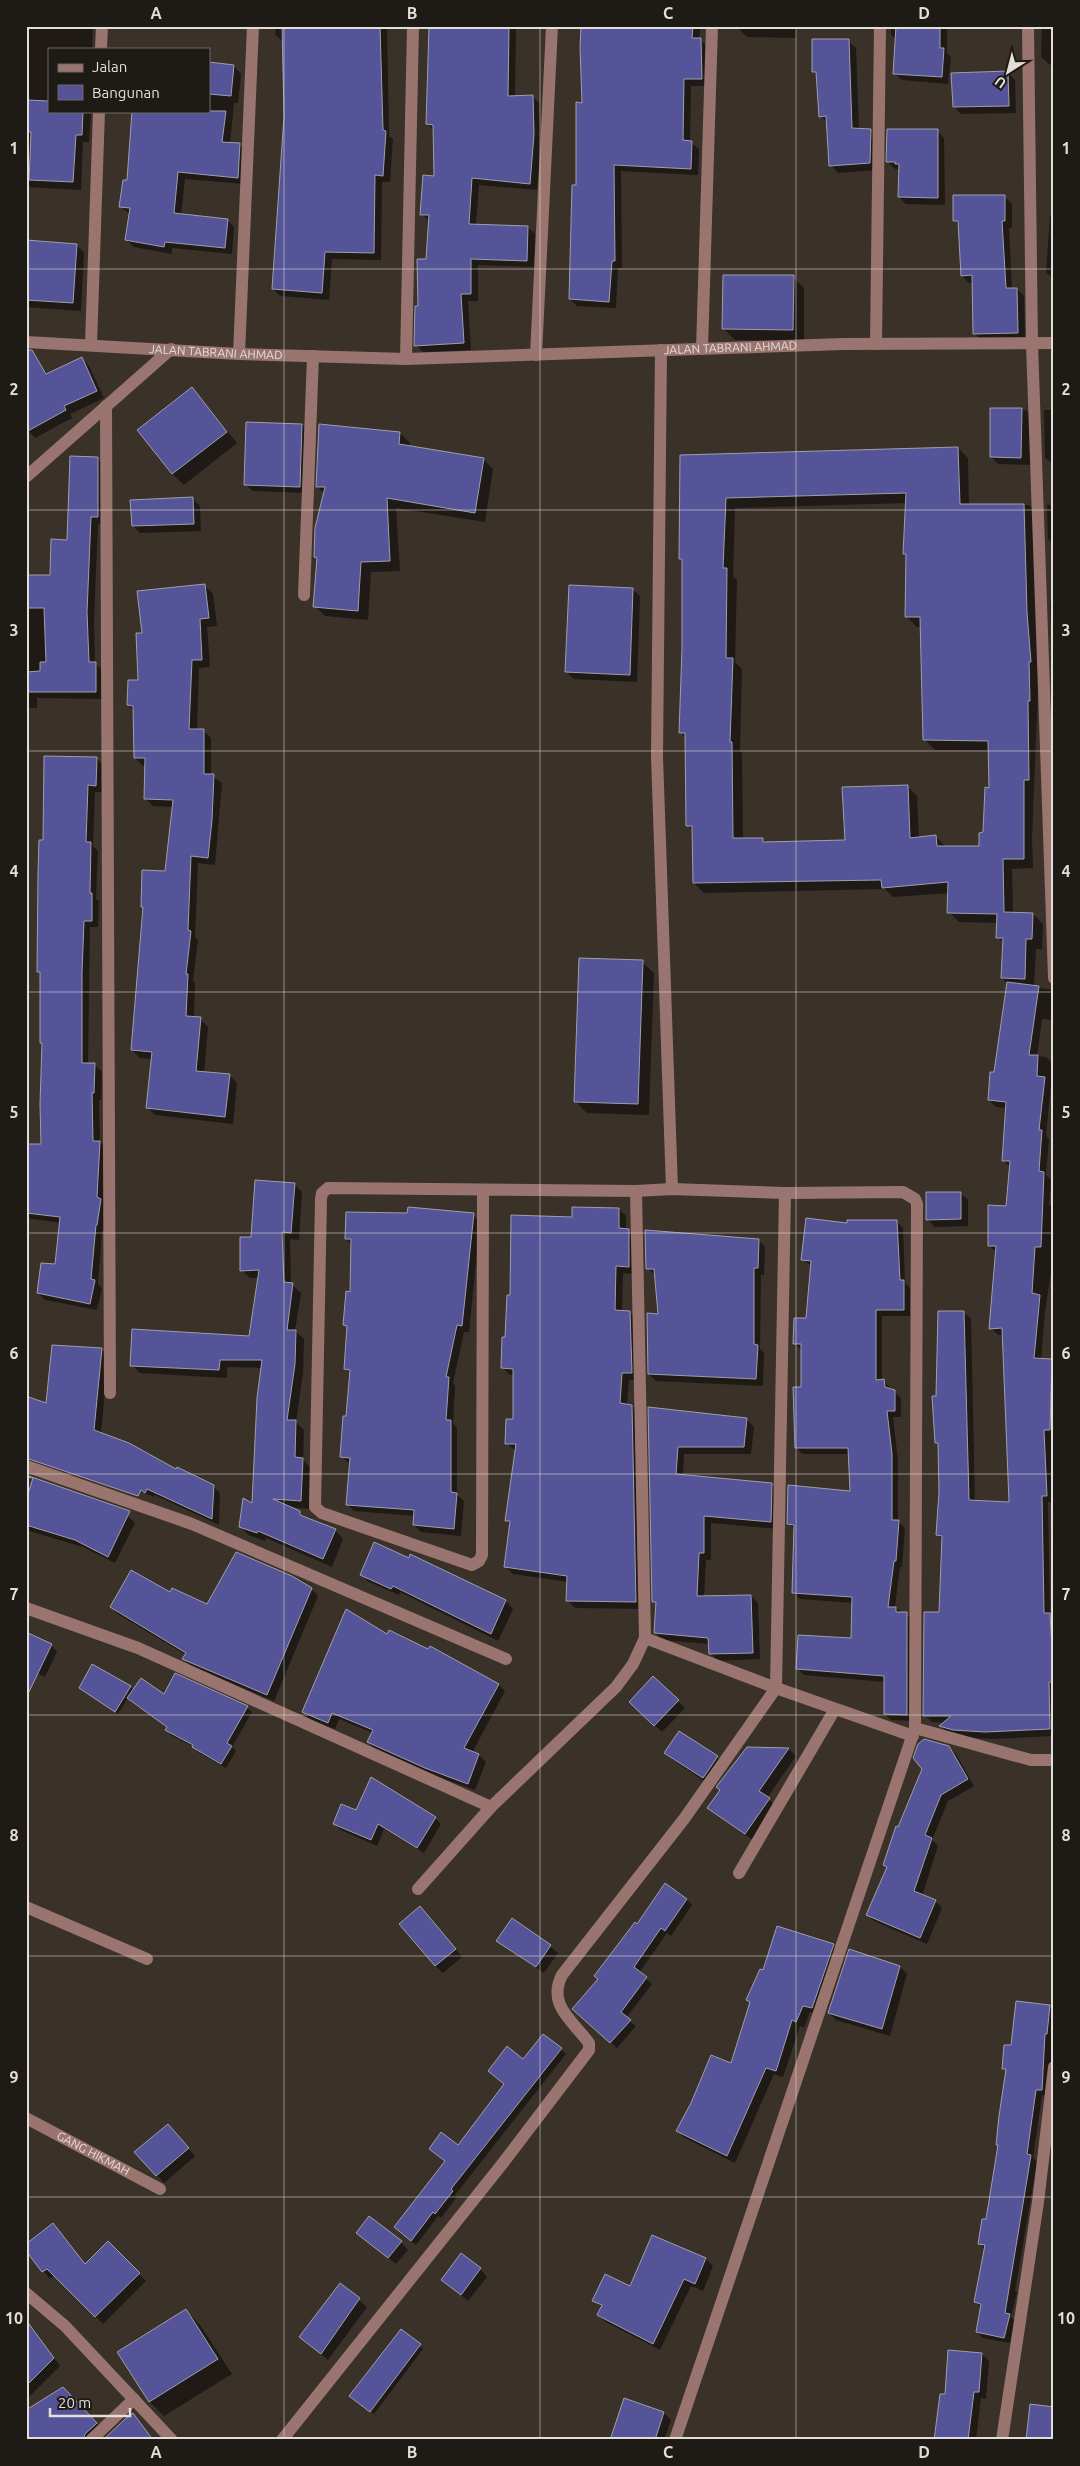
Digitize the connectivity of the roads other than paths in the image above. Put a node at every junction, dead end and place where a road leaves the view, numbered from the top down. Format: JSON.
{"nodes":[{"id":1,"x":102,"y":26,"type":"edge"},
{"id":2,"x":253,"y":26,"type":"edge"},
{"id":3,"x":412,"y":26,"type":"edge"},
{"id":4,"x":552,"y":26,"type":"edge"},
{"id":5,"x":712,"y":26,"type":"edge"},
{"id":6,"x":880,"y":26,"type":"edge"},
{"id":7,"x":1028,"y":26,"type":"edge"},
{"id":8,"x":102,"y":48,"type":"edge"},
{"id":9,"x":99,"y":112,"type":"edge"},
{"id":10,"x":26,"y":342,"type":"edge"},
{"id":11,"x":1054,"y":343,"type":"edge"},
{"id":12,"x":91,"y":344,"type":"junction"},
{"id":13,"x":876,"y":344,"type":"junction"},
{"id":14,"x":1032,"y":344,"type":"junction"},
{"id":15,"x":702,"y":349,"type":"junction"},
{"id":16,"x":171,"y":350,"type":"junction"},
{"id":17,"x":661,"y":350,"type":"junction"},
{"id":18,"x":239,"y":354,"type":"junction"},
{"id":19,"x":536,"y":355,"type":"junction"},
{"id":20,"x":313,"y":356,"type":"junction"},
{"id":21,"x":406,"y":359,"type":"junction"},
{"id":22,"x":106,"y":406,"type":"junction"},
{"id":23,"x":26,"y":477,"type":"edge"},
{"id":24,"x":304,"y":595,"type":"dead end"},
{"id":25,"x":1054,"y":978,"type":"edge"},
{"id":26,"x":672,"y":1189,"type":"junction"},
{"id":27,"x":483,"y":1191,"type":"junction"},
{"id":28,"x":636,"y":1192,"type":"junction"},
{"id":29,"x":785,"y":1193,"type":"junction"},
{"id":30,"x":110,"y":1393,"type":"dead end"},
{"id":31,"x":26,"y":1466,"type":"edge"},
{"id":32,"x":26,"y":1608,"type":"edge"},
{"id":33,"x":645,"y":1638,"type":"junction"},
{"id":34,"x":506,"y":1659,"type":"dead end"},
{"id":35,"x":776,"y":1688,"type":"junction"},
{"id":36,"x":835,"y":1709,"type":"junction"},
{"id":37,"x":914,"y":1732,"type":"junction"},
{"id":38,"x":1054,"y":1760,"type":"edge"},
{"id":39,"x":492,"y":1807,"type":"junction"},
{"id":40,"x":739,"y":1873,"type":"dead end"},
{"id":41,"x":418,"y":1889,"type":"dead end"},
{"id":42,"x":26,"y":1906,"type":"edge"},
{"id":43,"x":147,"y":1959,"type":"dead end"},
{"id":44,"x":1054,"y":2067,"type":"edge"},
{"id":45,"x":26,"y":2118,"type":"edge"},
{"id":46,"x":160,"y":2189,"type":"dead end"},
{"id":47,"x":28,"y":2298,"type":"edge"},
{"id":48,"x":134,"y":2399,"type":"junction"},
{"id":49,"x":91,"y":2440,"type":"edge"},
{"id":50,"x":172,"y":2440,"type":"edge"},
{"id":51,"x":282,"y":2440,"type":"edge"},
{"id":52,"x":676,"y":2440,"type":"edge"},
{"id":53,"x":1002,"y":2440,"type":"edge"}],
"edges":[{"from":1,"to":8,"type":"street"},
{"from":2,"to":18,"type":"street"},
{"from":3,"to":21,"type":"street"},
{"from":4,"to":19,"type":"street"},
{"from":5,"to":15,"type":"street"},
{"from":6,"to":13,"type":"street"},
{"from":7,"to":14,"type":"street"},
{"from":9,"to":12,"type":"street"},
{"from":10,"to":12,"type":"street","name":"JALAN TABRANI AHMAD"},
{"from":11,"to":14,"type":"street","name":"JALAN TABRANI AHMAD"},
{"from":12,"to":16,"type":"street","name":"JALAN TABRANI AHMAD"},
{"from":13,"to":14,"type":"street","name":"JALAN TABRANI AHMAD"},
{"from":13,"to":15,"type":"street","name":"JALAN TABRANI AHMAD"},
{"from":14,"to":25,"type":"street"},
{"from":15,"to":17,"type":"street","name":"JALAN TABRANI AHMAD"},
{"from":16,"to":18,"type":"street","name":"JALAN TABRANI AHMAD"},
{"from":16,"to":22,"type":"street"},
{"from":17,"to":19,"type":"street","name":"JALAN TABRANI AHMAD"},
{"from":17,"to":26,"type":"street"},
{"from":18,"to":20,"type":"street","name":"JALAN TABRANI AHMAD"},
{"from":19,"to":21,"type":"street","name":"JALAN TABRANI AHMAD"},
{"from":20,"to":21,"type":"street","name":"JALAN TABRANI AHMAD"},
{"from":20,"to":24,"type":"street"},
{"from":22,"to":23,"type":"street"},
{"from":22,"to":30,"type":"street"},
{"from":26,"to":28,"type":"street"},
{"from":26,"to":29,"type":"street"},
{"from":27,"to":27,"type":"street"},
{"from":27,"to":28,"type":"street"},
{"from":28,"to":33,"type":"street"},
{"from":29,"to":35,"type":"street"},
{"from":29,"to":37,"type":"street"},
{"from":31,"to":34,"type":"street"},
{"from":32,"to":39,"type":"street"},
{"from":33,"to":35,"type":"street"},
{"from":33,"to":39,"type":"street"},
{"from":35,"to":36,"type":"street"},
{"from":35,"to":51,"type":"street"},
{"from":36,"to":37,"type":"street"},
{"from":36,"to":40,"type":"street"},
{"from":37,"to":38,"type":"street"},
{"from":37,"to":52,"type":"street"},
{"from":39,"to":41,"type":"street"},
{"from":42,"to":43,"type":"street"},
{"from":44,"to":53,"type":"street"},
{"from":45,"to":46,"type":"street","name":"GANG HIKMAH"},
{"from":47,"to":48,"type":"street"},
{"from":48,"to":49,"type":"street"},
{"from":48,"to":50,"type":"street"}]}
